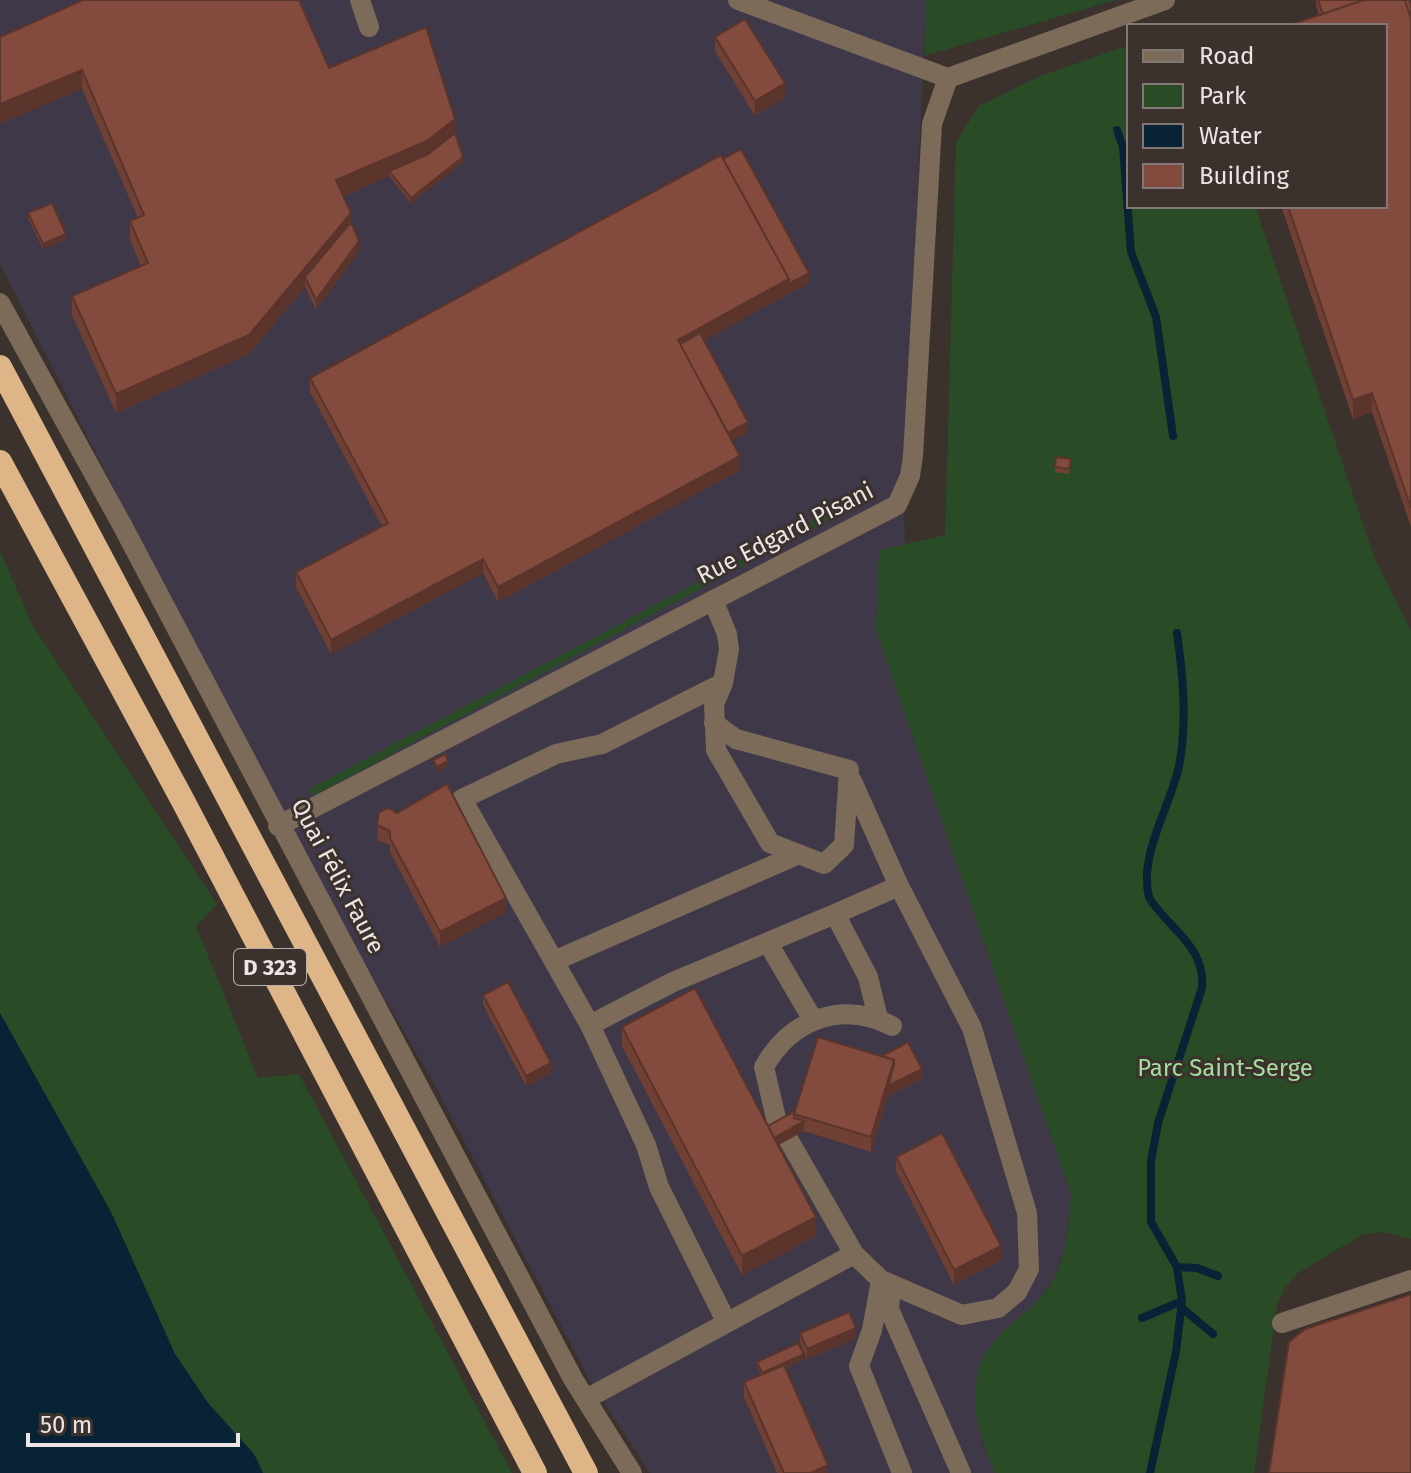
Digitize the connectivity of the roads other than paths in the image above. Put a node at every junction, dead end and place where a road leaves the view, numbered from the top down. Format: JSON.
{"nodes":[{"id":1,"x":360,"y":0,"type":"edge"},
{"id":2,"x":738,"y":0,"type":"edge"},
{"id":3,"x":1165,"y":0,"type":"edge"},
{"id":4,"x":369,"y":27,"type":"dead end"},
{"id":5,"x":948,"y":78,"type":"junction"},
{"id":6,"x":0,"y":303,"type":"edge"},
{"id":7,"x":0,"y":367,"type":"edge"},
{"id":8,"x":0,"y":462,"type":"edge"},
{"id":9,"x":713,"y":600,"type":"junction"},
{"id":10,"x":723,"y":683,"type":"junction"},
{"id":11,"x":714,"y":723,"type":"junction"},
{"id":12,"x":851,"y":779,"type":"junction"},
{"id":13,"x":278,"y":826,"type":"junction"},
{"id":14,"x":799,"y":854,"type":"junction"},
{"id":15,"x":899,"y":886,"type":"junction"},
{"id":16,"x":835,"y":914,"type":"junction"},
{"id":17,"x":768,"y":943,"type":"junction"},
{"id":18,"x":554,"y":961,"type":"junction"},
{"id":19,"x":813,"y":1020,"type":"junction"},
{"id":20,"x":590,"y":1025,"type":"junction"},
{"id":21,"x":854,"y":1254,"type":"junction"},
{"id":22,"x":1411,"y":1280,"type":"edge"},
{"id":23,"x":886,"y":1282,"type":"junction"},
{"id":24,"x":1380,"y":1289,"type":"junction"},
{"id":25,"x":1387,"y":1310,"type":"edge"},
{"id":26,"x":726,"y":1321,"type":"junction"},
{"id":27,"x":1282,"y":1323,"type":"dead end"},
{"id":28,"x":586,"y":1399,"type":"junction"},
{"id":29,"x":535,"y":1473,"type":"edge"},
{"id":30,"x":586,"y":1473,"type":"edge"},
{"id":31,"x":632,"y":1473,"type":"edge"},
{"id":32,"x":902,"y":1473,"type":"edge"},
{"id":33,"x":961,"y":1473,"type":"edge"}],
"edges":[{"from":1,"to":4,"type":"street"},
{"from":2,"to":5,"type":"street"},
{"from":3,"to":5,"type":"street"},
{"from":5,"to":9,"type":"street","name":"Rue Edgard Pisani"},
{"from":6,"to":13,"type":"street","name":"Quai Félix Faure"},
{"from":7,"to":30,"type":"highway","number":"D 323"},
{"from":8,"to":29,"type":"highway","number":"D 323"},
{"from":9,"to":10,"type":"street"},
{"from":9,"to":13,"type":"street","name":"Rue Edgard Pisani"},
{"from":10,"to":11,"type":"street"},
{"from":10,"to":18,"type":"street"},
{"from":11,"to":12,"type":"street"},
{"from":11,"to":14,"type":"street"},
{"from":12,"to":14,"type":"street"},
{"from":12,"to":15,"type":"street"},
{"from":13,"to":28,"type":"street","name":"Quai Félix Faure"},
{"from":14,"to":18,"type":"street"},
{"from":15,"to":16,"type":"street"},
{"from":15,"to":23,"type":"street"},
{"from":16,"to":17,"type":"street"},
{"from":16,"to":19,"type":"street"},
{"from":17,"to":19,"type":"street"},
{"from":17,"to":20,"type":"street"},
{"from":18,"to":20,"type":"street"},
{"from":19,"to":21,"type":"street"},
{"from":20,"to":26,"type":"street"},
{"from":21,"to":23,"type":"street"},
{"from":21,"to":26,"type":"street"},
{"from":22,"to":24,"type":"street"},
{"from":23,"to":32,"type":"street"},
{"from":23,"to":33,"type":"street"},
{"from":24,"to":25,"type":"street"},
{"from":24,"to":27,"type":"street"},
{"from":26,"to":28,"type":"street"},
{"from":28,"to":31,"type":"street","name":"Quai Félix Faure"}]}
